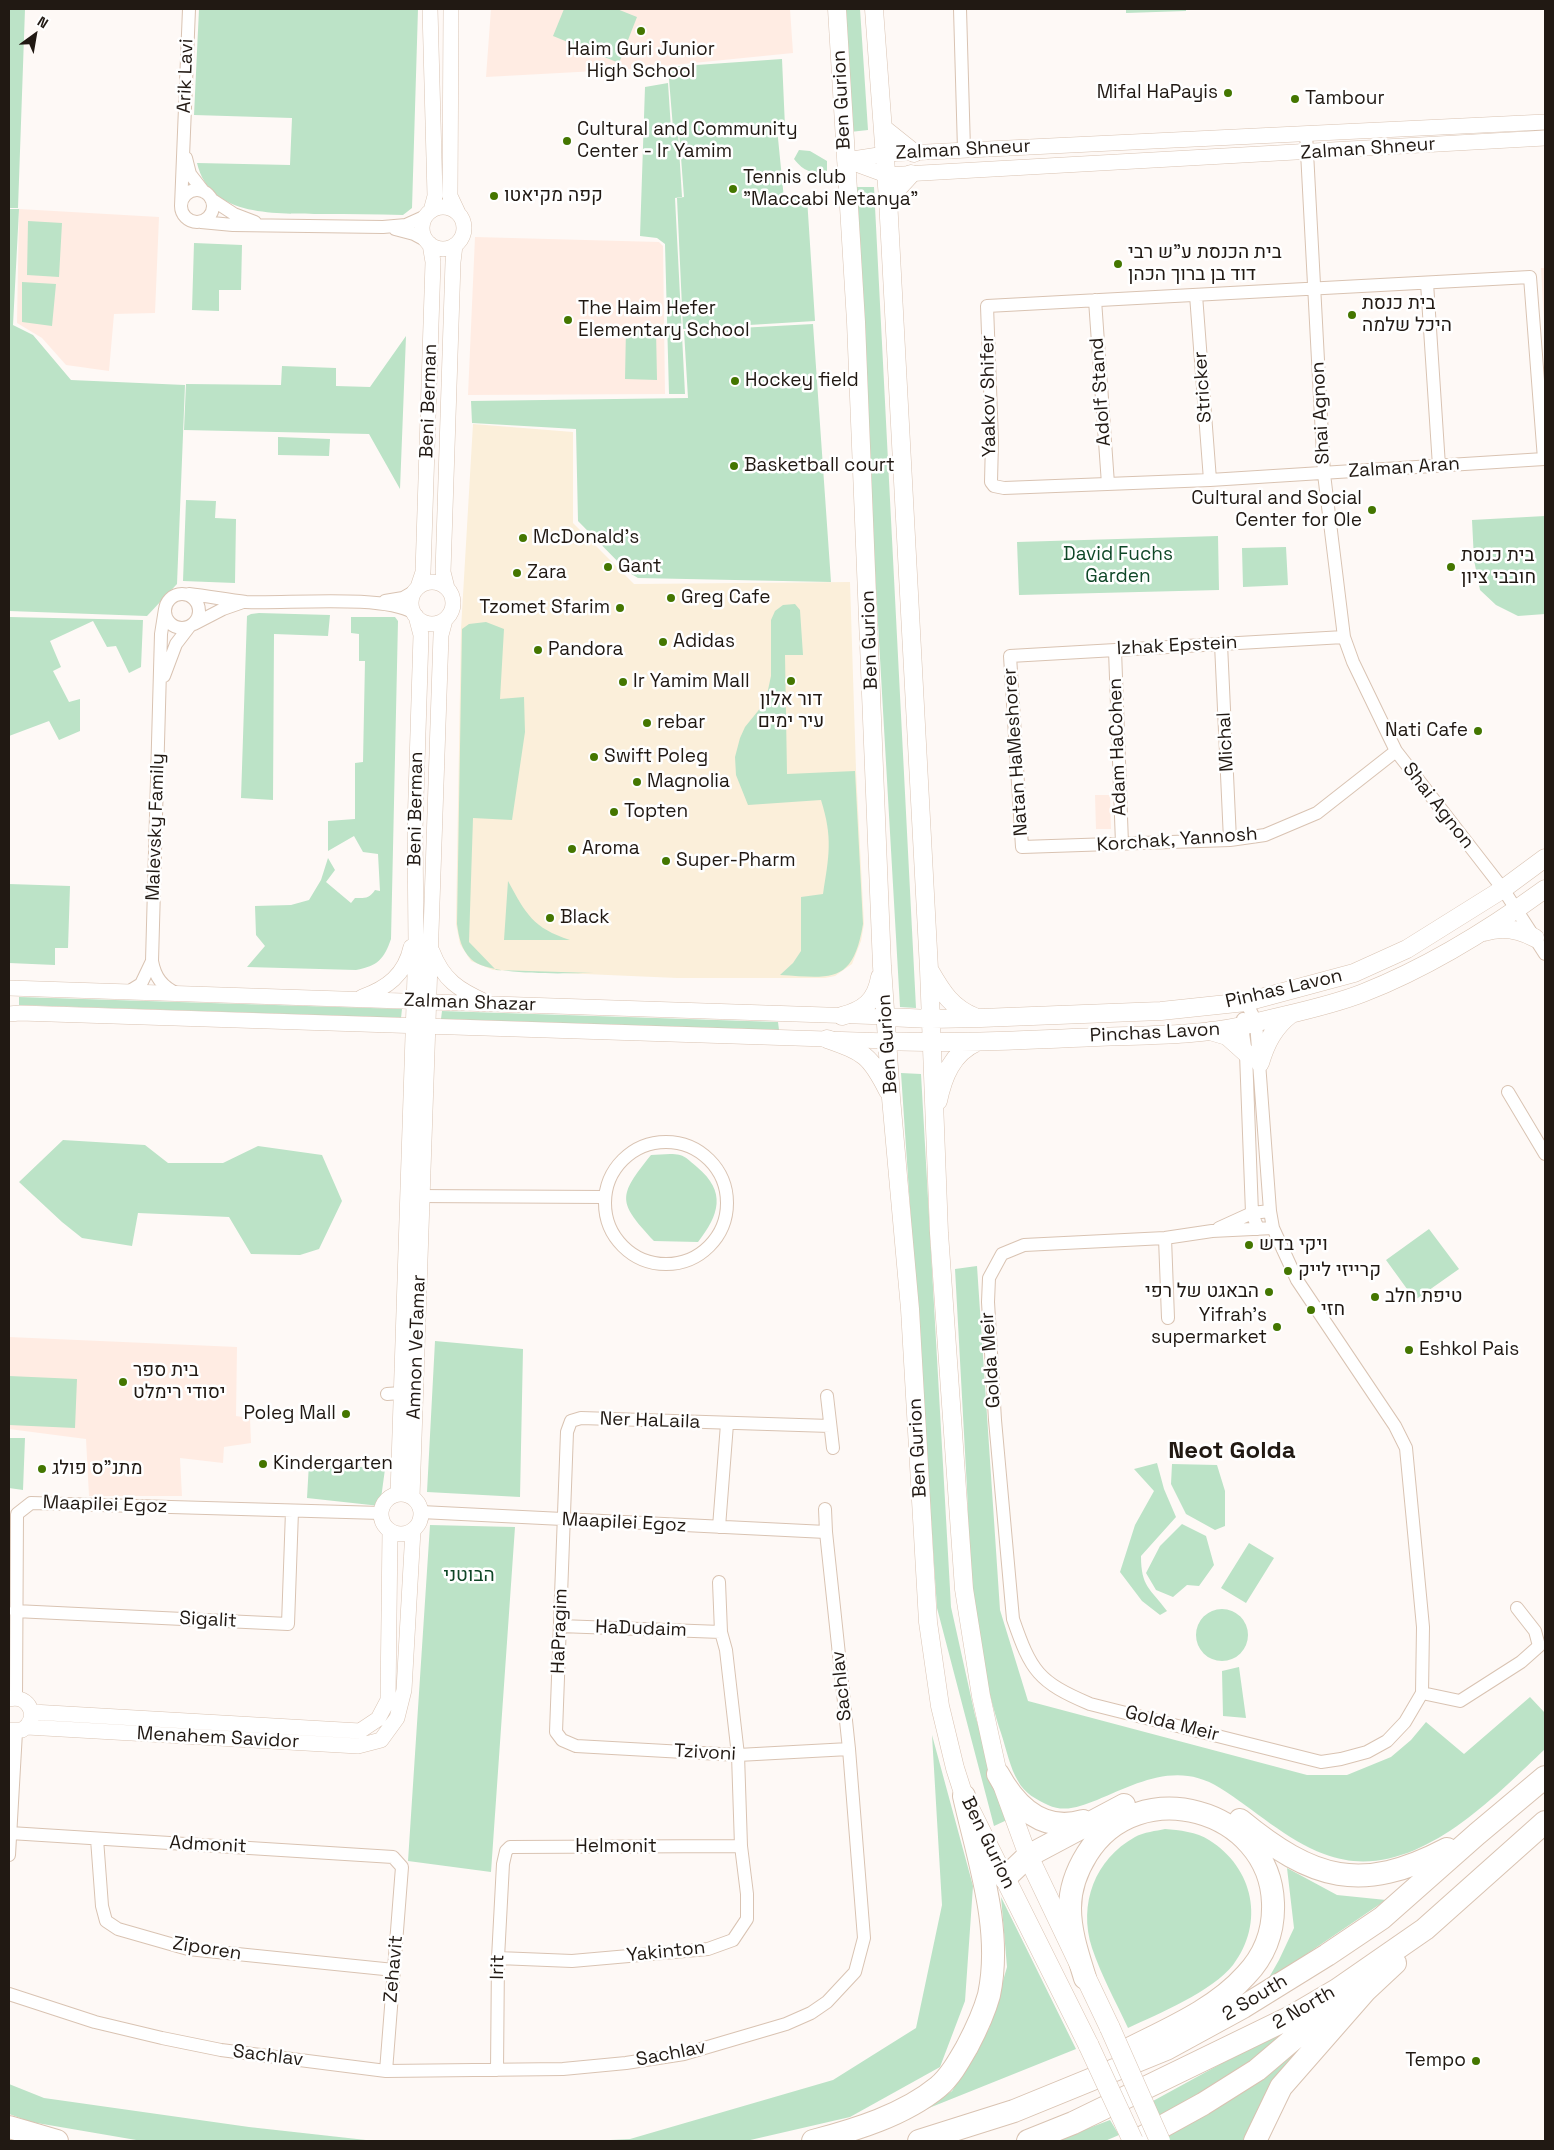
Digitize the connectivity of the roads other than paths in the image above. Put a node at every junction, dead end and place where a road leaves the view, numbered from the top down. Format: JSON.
{"nodes":[{"id":1,"x":189,"y":9,"type":"edge"},
{"id":2,"x":430,"y":9,"type":"edge"},
{"id":3,"x":451,"y":9,"type":"edge"},
{"id":4,"x":837,"y":9,"type":"edge"},
{"id":5,"x":874,"y":9,"type":"edge"},
{"id":6,"x":960,"y":9,"type":"edge"},
{"id":7,"x":1545,"y":122,"type":"edge"},
{"id":8,"x":884,"y":129,"type":"junction"},
{"id":9,"x":1306,"y":133,"type":"junction"},
{"id":10,"x":1545,"y":138,"type":"edge"},
{"id":11,"x":184,"y":144,"type":"junction"},
{"id":12,"x":964,"y":150,"type":"junction"},
{"id":13,"x":1308,"y":152,"type":"junction"},
{"id":14,"x":914,"y":153,"type":"junction"},
{"id":15,"x":885,"y":154,"type":"junction"},
{"id":16,"x":845,"y":160,"type":"junction"},
{"id":17,"x":910,"y":174,"type":"junction"},
{"id":18,"x":886,"y":175,"type":"junction"},
{"id":19,"x":207,"y":195,"type":"junction"},
{"id":20,"x":888,"y":199,"type":"junction"},
{"id":21,"x":181,"y":206,"type":"junction"},
{"id":22,"x":458,"y":213,"type":"junction"},
{"id":23,"x":428,"y":214,"type":"junction"},
{"id":24,"x":201,"y":222,"type":"junction"},
{"id":25,"x":272,"y":226,"type":"junction"},
{"id":26,"x":383,"y":227,"type":"junction"},
{"id":27,"x":428,"y":243,"type":"junction"},
{"id":28,"x":455,"y":245,"type":"junction"},
{"id":29,"x":1427,"y":283,"type":"junction"},
{"id":30,"x":1315,"y":288,"type":"junction"},
{"id":31,"x":1196,"y":295,"type":"junction"},
{"id":32,"x":1095,"y":300,"type":"junction"},
{"id":33,"x":1544,"y":459,"type":"edge"},
{"id":34,"x":1439,"y":466,"type":"junction"},
{"id":35,"x":1324,"y":474,"type":"junction"},
{"id":36,"x":1210,"y":480,"type":"junction"},
{"id":37,"x":1108,"y":484,"type":"junction"},
{"id":38,"x":994,"y":486,"type":"joint"},
{"id":39,"x":447,"y":588,"type":"junction"},
{"id":40,"x":417,"y":589,"type":"junction"},
{"id":41,"x":189,"y":594,"type":"junction"},
{"id":42,"x":245,"y":602,"type":"junction"},
{"id":43,"x":362,"y":603,"type":"junction"},
{"id":44,"x":165,"y":609,"type":"junction"},
{"id":45,"x":415,"y":614,"type":"junction"},
{"id":46,"x":444,"y":620,"type":"junction"},
{"id":47,"x":192,"y":625,"type":"junction"},
{"id":48,"x":1344,"y":637,"type":"junction"},
{"id":49,"x":1221,"y":644,"type":"junction"},
{"id":50,"x":1115,"y":650,"type":"junction"},
{"id":51,"x":1010,"y":656,"type":"joint"},
{"id":52,"x":160,"y":693,"type":"junction"},
{"id":53,"x":1396,"y":751,"type":"junction"},
{"id":54,"x":1230,"y":840,"type":"junction"},
{"id":55,"x":1122,"y":844,"type":"junction"},
{"id":56,"x":1022,"y":847,"type":"joint"},
{"id":57,"x":1545,"y":858,"type":"edge"},
{"id":58,"x":1503,"y":889,"type":"junction"},
{"id":59,"x":1545,"y":889,"type":"edge"},
{"id":60,"x":416,"y":909,"type":"junction"},
{"id":61,"x":1516,"y":910,"type":"junction"},
{"id":62,"x":1468,"y":938,"type":"junction"},
{"id":63,"x":1535,"y":938,"type":"junction"},
{"id":64,"x":430,"y":946,"type":"junction"},
{"id":65,"x":1545,"y":954,"type":"edge"},
{"id":66,"x":152,"y":961,"type":"junction"},
{"id":67,"x":882,"y":966,"type":"junction"},
{"id":68,"x":929,"y":969,"type":"junction"},
{"id":69,"x":9,"y":988,"type":"edge"},
{"id":70,"x":128,"y":992,"type":"junction"},
{"id":71,"x":178,"y":994,"type":"junction"},
{"id":72,"x":356,"y":1000,"type":"junction"},
{"id":73,"x":421,"y":1002,"type":"junction"},
{"id":74,"x":1246,"y":1002,"type":"junction"},
{"id":75,"x":492,"y":1004,"type":"junction"},
{"id":76,"x":1294,"y":1012,"type":"junction"},
{"id":77,"x":9,"y":1014,"type":"edge"},
{"id":78,"x":842,"y":1016,"type":"junction"},
{"id":79,"x":887,"y":1017,"type":"junction"},
{"id":80,"x":981,"y":1018,"type":"junction"},
{"id":81,"x":931,"y":1020,"type":"junction"},
{"id":82,"x":1249,"y":1024,"type":"junction"},
{"id":83,"x":378,"y":1025,"type":"junction"},
{"id":84,"x":420,"y":1026,"type":"junction"},
{"id":85,"x":465,"y":1027,"type":"junction"},
{"id":86,"x":1210,"y":1031,"type":"junction"},
{"id":87,"x":827,"y":1039,"type":"junction"},
{"id":88,"x":888,"y":1041,"type":"junction"},
{"id":89,"x":977,"y":1042,"type":"junction"},
{"id":90,"x":931,"y":1043,"type":"junction"},
{"id":91,"x":412,"y":1057,"type":"junction"},
{"id":92,"x":1253,"y":1058,"type":"junction"},
{"id":93,"x":427,"y":1062,"type":"junction"},
{"id":94,"x":1508,"y":1092,"type":"dead end"},
{"id":95,"x":1260,"y":1096,"type":"junction"},
{"id":96,"x":1247,"y":1097,"type":"junction"},
{"id":97,"x":891,"y":1098,"type":"junction"},
{"id":98,"x":934,"y":1119,"type":"junction"},
{"id":99,"x":1545,"y":1154,"type":"edge"},
{"id":100,"x":415,"y":1197,"type":"junction"},
{"id":101,"x":604,"y":1198,"type":"junction"},
{"id":102,"x":1270,"y":1211,"type":"junction"},
{"id":103,"x":1252,"y":1213,"type":"junction"},
{"id":104,"x":1273,"y":1228,"type":"junction"},
{"id":105,"x":1258,"y":1229,"type":"junction"},
{"id":106,"x":1212,"y":1231,"type":"junction"},
{"id":107,"x":1164,"y":1238,"type":"junction"},
{"id":108,"x":1168,"y":1318,"type":"dead end"},
{"id":109,"x":827,"y":1396,"type":"dead end"},
{"id":110,"x":727,"y":1424,"type":"junction"},
{"id":111,"x":830,"y":1426,"type":"junction"},
{"id":112,"x":832,"y":1448,"type":"dead end"},
{"id":113,"x":405,"y":1495,"type":"junction"},
{"id":114,"x":825,"y":1509,"type":"dead end"},
{"id":115,"x":292,"y":1511,"type":"junction"},
{"id":116,"x":421,"y":1512,"type":"junction"},
{"id":117,"x":381,"y":1513,"type":"junction"},
{"id":118,"x":563,"y":1520,"type":"junction"},
{"id":119,"x":719,"y":1527,"type":"junction"},
{"id":120,"x":413,"y":1530,"type":"junction"},
{"id":121,"x":390,"y":1531,"type":"junction"},
{"id":122,"x":826,"y":1532,"type":"junction"},
{"id":123,"x":719,"y":1582,"type":"dead end"},
{"id":124,"x":1516,"y":1608,"type":"dead end"},
{"id":125,"x":15,"y":1611,"type":"junction"},
{"id":126,"x":560,"y":1626,"type":"junction"},
{"id":127,"x":721,"y":1632,"type":"junction"},
{"id":128,"x":1422,"y":1693,"type":"junction"},
{"id":129,"x":12,"y":1698,"type":"edge"},
{"id":130,"x":32,"y":1712,"type":"junction"},
{"id":131,"x":391,"y":1714,"type":"junction"},
{"id":132,"x":17,"y":1730,"type":"edge"},
{"id":133,"x":562,"y":1740,"type":"joint"},
{"id":134,"x":849,"y":1749,"type":"junction"},
{"id":135,"x":738,"y":1755,"type":"junction"},
{"id":136,"x":998,"y":1774,"type":"junction"},
{"id":137,"x":1545,"y":1777,"type":"edge"},
{"id":138,"x":964,"y":1796,"type":"junction"},
{"id":139,"x":1099,"y":1817,"type":"junction"},
{"id":140,"x":1545,"y":1822,"type":"edge"},
{"id":141,"x":10,"y":1834,"type":"junction"},
{"id":142,"x":1477,"y":1834,"type":"junction"},
{"id":143,"x":97,"y":1839,"type":"junction"},
{"id":144,"x":741,"y":1846,"type":"junction"},
{"id":145,"x":9,"y":1855,"type":"edge"},
{"id":146,"x":1028,"y":1856,"type":"junction"},
{"id":147,"x":1501,"y":1862,"type":"junction"},
{"id":148,"x":503,"y":1864,"type":"joint"},
{"id":149,"x":402,"y":1867,"type":"joint"},
{"id":150,"x":1005,"y":1878,"type":"junction"},
{"id":151,"x":1424,"y":1929,"type":"junction"},
{"id":152,"x":498,"y":1958,"type":"junction"},
{"id":153,"x":394,"y":1970,"type":"junction"},
{"id":154,"x":1086,"y":1978,"type":"junction"},
{"id":155,"x":9,"y":1994,"type":"edge"},
{"id":156,"x":497,"y":2070,"type":"junction"},
{"id":157,"x":386,"y":2071,"type":"junction"},
{"id":158,"x":1014,"y":2111,"type":"junction"},
{"id":159,"x":9,"y":2127,"type":"edge"},
{"id":160,"x":1132,"y":2138,"type":"edge"},
{"id":161,"x":57,"y":2141,"type":"edge"},
{"id":162,"x":813,"y":2141,"type":"edge"},
{"id":163,"x":919,"y":2141,"type":"edge"},
{"id":164,"x":1028,"y":2141,"type":"edge"},
{"id":165,"x":1160,"y":2141,"type":"edge"},
{"id":166,"x":1255,"y":2141,"type":"edge"}],
"edges":[{"from":1,"to":11,"type":"street","name":"Arik Lavi"},
{"from":2,"to":23,"type":"street"},
{"from":3,"to":22,"type":"street"},
{"from":4,"to":16,"type":"main road","name":"Ben Gurion"},
{"from":5,"to":8,"type":"main road","name":"Ben Gurion"},
{"from":6,"to":12,"type":"street"},
{"from":7,"to":9,"type":"street","name":"Zalman Shneur"},
{"from":8,"to":14,"type":"main road"},
{"from":8,"to":15,"type":"main road","name":"Ben Gurion"},
{"from":9,"to":12,"type":"street","name":"Zalman Shneur"},
{"from":9,"to":13,"type":"street","name":"Shai Agnon"},
{"from":10,"to":13,"type":"street","name":"Zalman Shneur"},
{"from":11,"to":19,"type":"street","name":"Arik Lavi"},
{"from":11,"to":21,"type":"street","name":"Arik Lavi"},
{"from":12,"to":14,"type":"street","name":"Zalman Shneur"},
{"from":13,"to":17,"type":"street","name":"Zalman Shneur"},
{"from":13,"to":30,"type":"street","name":"Shai Agnon"},
{"from":14,"to":15,"type":"street","name":"Zalman Shneur"},
{"from":15,"to":16,"type":"street","name":"Zalman Shneur"},
{"from":15,"to":18,"type":"main road","name":"Ben Gurion"},
{"from":16,"to":18,"type":"street","name":"Zalman Shneur"},
{"from":16,"to":67,"type":"main road","name":"Ben Gurion"},
{"from":17,"to":18,"type":"street","name":"Zalman Shneur"},
{"from":17,"to":20,"type":"main road"},
{"from":18,"to":20,"type":"main road","name":"Ben Gurion"},
{"from":19,"to":21,"type":"street"},
{"from":19,"to":24,"type":"street"},
{"from":19,"to":25,"type":"street","name":"Arik Lavi"},
{"from":20,"to":68,"type":"main road","name":"Ben Gurion"},
{"from":21,"to":24,"type":"street"},
{"from":22,"to":23,"type":"street"},
{"from":22,"to":28,"type":"street"},
{"from":23,"to":26,"type":"street","name":"Arik Lavi"},
{"from":23,"to":27,"type":"street"},
{"from":24,"to":25,"type":"street","name":"Arik Lavi"},
{"from":25,"to":26,"type":"street","name":"Arik Lavi"},
{"from":26,"to":27,"type":"street","name":"Arik Lavi"},
{"from":27,"to":28,"type":"street"},
{"from":27,"to":40,"type":"street","name":"Beni Berman"},
{"from":28,"to":39,"type":"street","name":"Beni Berman"},
{"from":29,"to":30,"type":"street"},
{"from":29,"to":33,"type":"street"},
{"from":29,"to":34,"type":"street"},
{"from":30,"to":31,"type":"street"},
{"from":30,"to":35,"type":"street","name":"Shai Agnon"},
{"from":31,"to":32,"type":"street"},
{"from":31,"to":36,"type":"street","name":"Stricker"},
{"from":32,"to":37,"type":"street","name":"Adolf Stand"},
{"from":32,"to":38,"type":"street","name":"Yaakov Shifer"},
{"from":33,"to":34,"type":"street","name":"Zalman Aran"},
{"from":34,"to":35,"type":"street","name":"Zalman Aran"},
{"from":35,"to":36,"type":"street","name":"Zalman Aran"},
{"from":35,"to":48,"type":"street","name":"Shai Agnon"},
{"from":36,"to":37,"type":"street","name":"Zalman Aran"},
{"from":37,"to":38,"type":"street","name":"Zalman Aran"},
{"from":39,"to":40,"type":"street"},
{"from":39,"to":46,"type":"street"},
{"from":40,"to":43,"type":"street"},
{"from":40,"to":45,"type":"street"},
{"from":41,"to":42,"type":"street"},
{"from":41,"to":44,"type":"street"},
{"from":41,"to":47,"type":"street"},
{"from":42,"to":43,"type":"street"},
{"from":42,"to":47,"type":"street"},
{"from":43,"to":45,"type":"street"},
{"from":44,"to":47,"type":"street"},
{"from":44,"to":52,"type":"street","name":"Malevsky Family"},
{"from":45,"to":46,"type":"street"},
{"from":45,"to":60,"type":"street","name":"Beni Berman"},
{"from":46,"to":64,"type":"street","name":"Beni Berman"},
{"from":47,"to":52,"type":"street","name":"Malevsky Family"},
{"from":48,"to":49,"type":"street","name":"Izhak Epstein"},
{"from":48,"to":53,"type":"street","name":"Shai Agnon"},
{"from":49,"to":50,"type":"street","name":"Izhak Epstein"},
{"from":49,"to":54,"type":"street","name":"Michal"},
{"from":50,"to":51,"type":"street","name":"Izhak Epstein"},
{"from":50,"to":55,"type":"street","name":"Adam HaCohen"},
{"from":51,"to":56,"type":"street","name":"Natan HaMeshorer"},
{"from":52,"to":66,"type":"street","name":"Malevsky Family"},
{"from":53,"to":54,"type":"street","name":"Korchak, Yannosh"},
{"from":53,"to":58,"type":"street","name":"Shai Agnon"},
{"from":54,"to":55,"type":"street","name":"Korchak, Yannosh"},
{"from":55,"to":56,"type":"street","name":"Korchak, Yannosh"},
{"from":57,"to":58,"type":"main road","name":"Pinhas Lavon"},
{"from":58,"to":61,"type":"street","name":"Shai Agnon"},
{"from":58,"to":74,"type":"main road","name":"Pinhas Lavon"},
{"from":59,"to":61,"type":"main road"},
{"from":60,"to":72,"type":"street"},
{"from":60,"to":73,"type":"street","name":"Beni Berman"},
{"from":61,"to":62,"type":"main road","name":"Pinchas Lavon"},
{"from":61,"to":63,"type":"street","name":"Shai Agnon"},
{"from":62,"to":63,"type":"main road"},
{"from":62,"to":76,"type":"main road","name":"Pinchas Lavon"},
{"from":63,"to":65,"type":"street","name":"Shai Agnon"},
{"from":64,"to":73,"type":"street","name":"Beni Berman"},
{"from":64,"to":75,"type":"street"},
{"from":66,"to":70,"type":"street","name":"Malevsky Family"},
{"from":66,"to":71,"type":"street","name":"Malevsky Family"},
{"from":67,"to":78,"type":"main road"},
{"from":67,"to":79,"type":"main road","name":"Ben Gurion"},
{"from":68,"to":80,"type":"main road"},
{"from":68,"to":81,"type":"main road","name":"Ben Gurion"},
{"from":69,"to":70,"type":"street","name":"Zalman Shazar"},
{"from":70,"to":71,"type":"street","name":"Zalman Shazar"},
{"from":71,"to":72,"type":"street","name":"Zalman Shazar"},
{"from":72,"to":73,"type":"street","name":"Zalman Shazar"},
{"from":73,"to":75,"type":"street","name":"Zalman Shazar"},
{"from":73,"to":84,"type":"street","name":"Amnon VeTamar"},
{"from":74,"to":80,"type":"main road","name":"Pinhas Lavon"},
{"from":74,"to":82,"type":"street","name":"Golda Meir"},
{"from":75,"to":78,"type":"street","name":"Zalman Shazar"},
{"from":76,"to":82,"type":"main road","name":"Pinchas Lavon"},
{"from":76,"to":92,"type":"main road"},
{"from":77,"to":83,"type":"street","name":"Zalman Shazar"},
{"from":78,"to":79,"type":"street","name":"Zalman Shazar"},
{"from":79,"to":81,"type":"main road","name":"Zalman Shazar"},
{"from":79,"to":88,"type":"main road","name":"Ben Gurion"},
{"from":80,"to":81,"type":"main road","name":"Pinhas Lavon"},
{"from":81,"to":90,"type":"main road","name":"Ben Gurion"},
{"from":82,"to":86,"type":"main road","name":"Pinchas Lavon"},
{"from":82,"to":92,"type":"street","name":"Golda Meir"},
{"from":83,"to":84,"type":"street","name":"Zalman Shazar"},
{"from":83,"to":91,"type":"street"},
{"from":84,"to":85,"type":"street","name":"Zalman Shazar"},
{"from":84,"to":91,"type":"street","name":"Amnon VeTamar"},
{"from":84,"to":93,"type":"street","name":"Amnon VeTamar"},
{"from":85,"to":87,"type":"street","name":"Zalman Shazar"},
{"from":85,"to":93,"type":"street"},
{"from":86,"to":89,"type":"main road","name":"Pinchas Lavon"},
{"from":86,"to":92,"type":"main road"},
{"from":87,"to":88,"type":"street","name":"Zalman Shazar"},
{"from":87,"to":97,"type":"main road"},
{"from":88,"to":90,"type":"main road","name":"Zalman Shazar"},
{"from":88,"to":97,"type":"main road","name":"Ben Gurion"},
{"from":89,"to":90,"type":"main road"},
{"from":89,"to":98,"type":"main road"},
{"from":90,"to":98,"type":"main road","name":"Ben Gurion"},
{"from":91,"to":100,"type":"street","name":"Amnon VeTamar"},
{"from":92,"to":95,"type":"street","name":"Golda Meir"},
{"from":92,"to":96,"type":"street","name":"Golda Meir"},
{"from":93,"to":100,"type":"street","name":"Amnon VeTamar"},
{"from":94,"to":99,"type":"street"},
{"from":95,"to":96,"type":"street"},
{"from":95,"to":102,"type":"street","name":"Golda Meir"},
{"from":96,"to":103,"type":"street","name":"Golda Meir"},
{"from":97,"to":138,"type":"main road","name":"Ben Gurion"},
{"from":98,"to":136,"type":"main road","name":"Ben Gurion"},
{"from":100,"to":101,"type":"street"},
{"from":100,"to":113,"type":"street","name":"Amnon VeTamar"},
{"from":100,"to":113,"type":"street","name":"Amnon VeTamar"},
{"from":101,"to":101,"type":"street"},
{"from":102,"to":103,"type":"street","name":"Golda Meir"},
{"from":102,"to":104,"type":"street","name":"Golda Meir"},
{"from":103,"to":105,"type":"street","name":"Golda Meir"},
{"from":103,"to":106,"type":"street","name":"Golda Meir"},
{"from":104,"to":105,"type":"street","name":"Golda Meir"},
{"from":104,"to":128,"type":"street","name":"Golda Meir"},
{"from":105,"to":106,"type":"street","name":"Golda Meir"},
{"from":106,"to":107,"type":"street","name":"Golda Meir"},
{"from":107,"to":108,"type":"street"},
{"from":107,"to":128,"type":"street","name":"Golda Meir"},
{"from":109,"to":111,"type":"street"},
{"from":110,"to":111,"type":"street","name":"Ner HaLaila"},
{"from":110,"to":118,"type":"street","name":"Ner HaLaila"},
{"from":110,"to":119,"type":"street"},
{"from":111,"to":112,"type":"street"},
{"from":113,"to":116,"type":"street"},
{"from":113,"to":117,"type":"street"},
{"from":114,"to":122,"type":"street","name":"Sachlav"},
{"from":115,"to":117,"type":"street","name":"Maapilei Egoz"},
{"from":115,"to":125,"type":"street","name":"Maapilei Egoz"},
{"from":115,"to":125,"type":"street","name":"Sigalit"},
{"from":116,"to":118,"type":"street","name":"Maapilei Egoz"},
{"from":116,"to":120,"type":"street"},
{"from":117,"to":121,"type":"street"},
{"from":118,"to":119,"type":"street","name":"Maapilei Egoz"},
{"from":118,"to":126,"type":"street","name":"HaPragim"},
{"from":119,"to":122,"type":"street","name":"Maapilei Egoz"},
{"from":120,"to":121,"type":"street"},
{"from":120,"to":131,"type":"street"},
{"from":121,"to":131,"type":"street"},
{"from":122,"to":134,"type":"street","name":"Sachlav"},
{"from":123,"to":127,"type":"street"},
{"from":124,"to":128,"type":"street"},
{"from":125,"to":129,"type":"street","name":"Maapilei Egoz"},
{"from":126,"to":127,"type":"street","name":"HaDudaim"},
{"from":126,"to":133,"type":"street","name":"HaPragim"},
{"from":127,"to":135,"type":"street"},
{"from":129,"to":130,"type":"street"},
{"from":130,"to":131,"type":"street","name":"Menahem Savidor"},
{"from":130,"to":132,"type":"street"},
{"from":131,"to":132,"type":"street","name":"Menahem Savidor"},
{"from":132,"to":141,"type":"street"},
{"from":133,"to":135,"type":"street","name":"Tzivoni"},
{"from":134,"to":135,"type":"street","name":"Tzivoni"},
{"from":134,"to":156,"type":"street","name":"Sachlav"},
{"from":135,"to":144,"type":"street","name":"Yakinton"},
{"from":136,"to":139,"type":"highway"},
{"from":136,"to":146,"type":"main road","name":"Ben Gurion"},
{"from":137,"to":142,"type":"highway","name":"2 South"},
{"from":138,"to":150,"type":"main road","name":"Ben Gurion"},
{"from":138,"to":162,"type":"highway"},
{"from":139,"to":142,"type":"highway"},
{"from":139,"to":146,"type":"highway"},
{"from":140,"to":147,"type":"highway","name":"2 North"},
{"from":141,"to":143,"type":"street","name":"Admonit"},
{"from":141,"to":145,"type":"street"},
{"from":142,"to":158,"type":"highway","name":"2 South"},
{"from":143,"to":149,"type":"street","name":"Admonit"},
{"from":143,"to":153,"type":"street","name":"Ziporen"},
{"from":144,"to":148,"type":"street","name":"Helmonit"},
{"from":144,"to":152,"type":"street","name":"Yakinton"},
{"from":146,"to":150,"type":"highway"},
{"from":146,"to":154,"type":"main road"},
{"from":147,"to":151,"type":"highway","name":"2 North"},
{"from":147,"to":166,"type":"highway"},
{"from":148,"to":152,"type":"street","name":"Irit"},
{"from":149,"to":153,"type":"street","name":"Zehavit"},
{"from":150,"to":160,"type":"main road","name":"Ben Gurion","bridge":true},
{"from":151,"to":160,"type":"highway"},
{"from":151,"to":164,"type":"highway","name":"2 North"},
{"from":152,"to":156,"type":"street","name":"Irit"},
{"from":153,"to":157,"type":"street","name":"Zehavit"},
{"from":154,"to":158,"type":"highway"},
{"from":154,"to":165,"type":"main road","bridge":true},
{"from":155,"to":157,"type":"street","name":"Sachlav"},
{"from":156,"to":157,"type":"street","name":"Sachlav"},
{"from":158,"to":163,"type":"highway","name":"2 South"},
{"from":159,"to":161,"type":"highway"}]}
